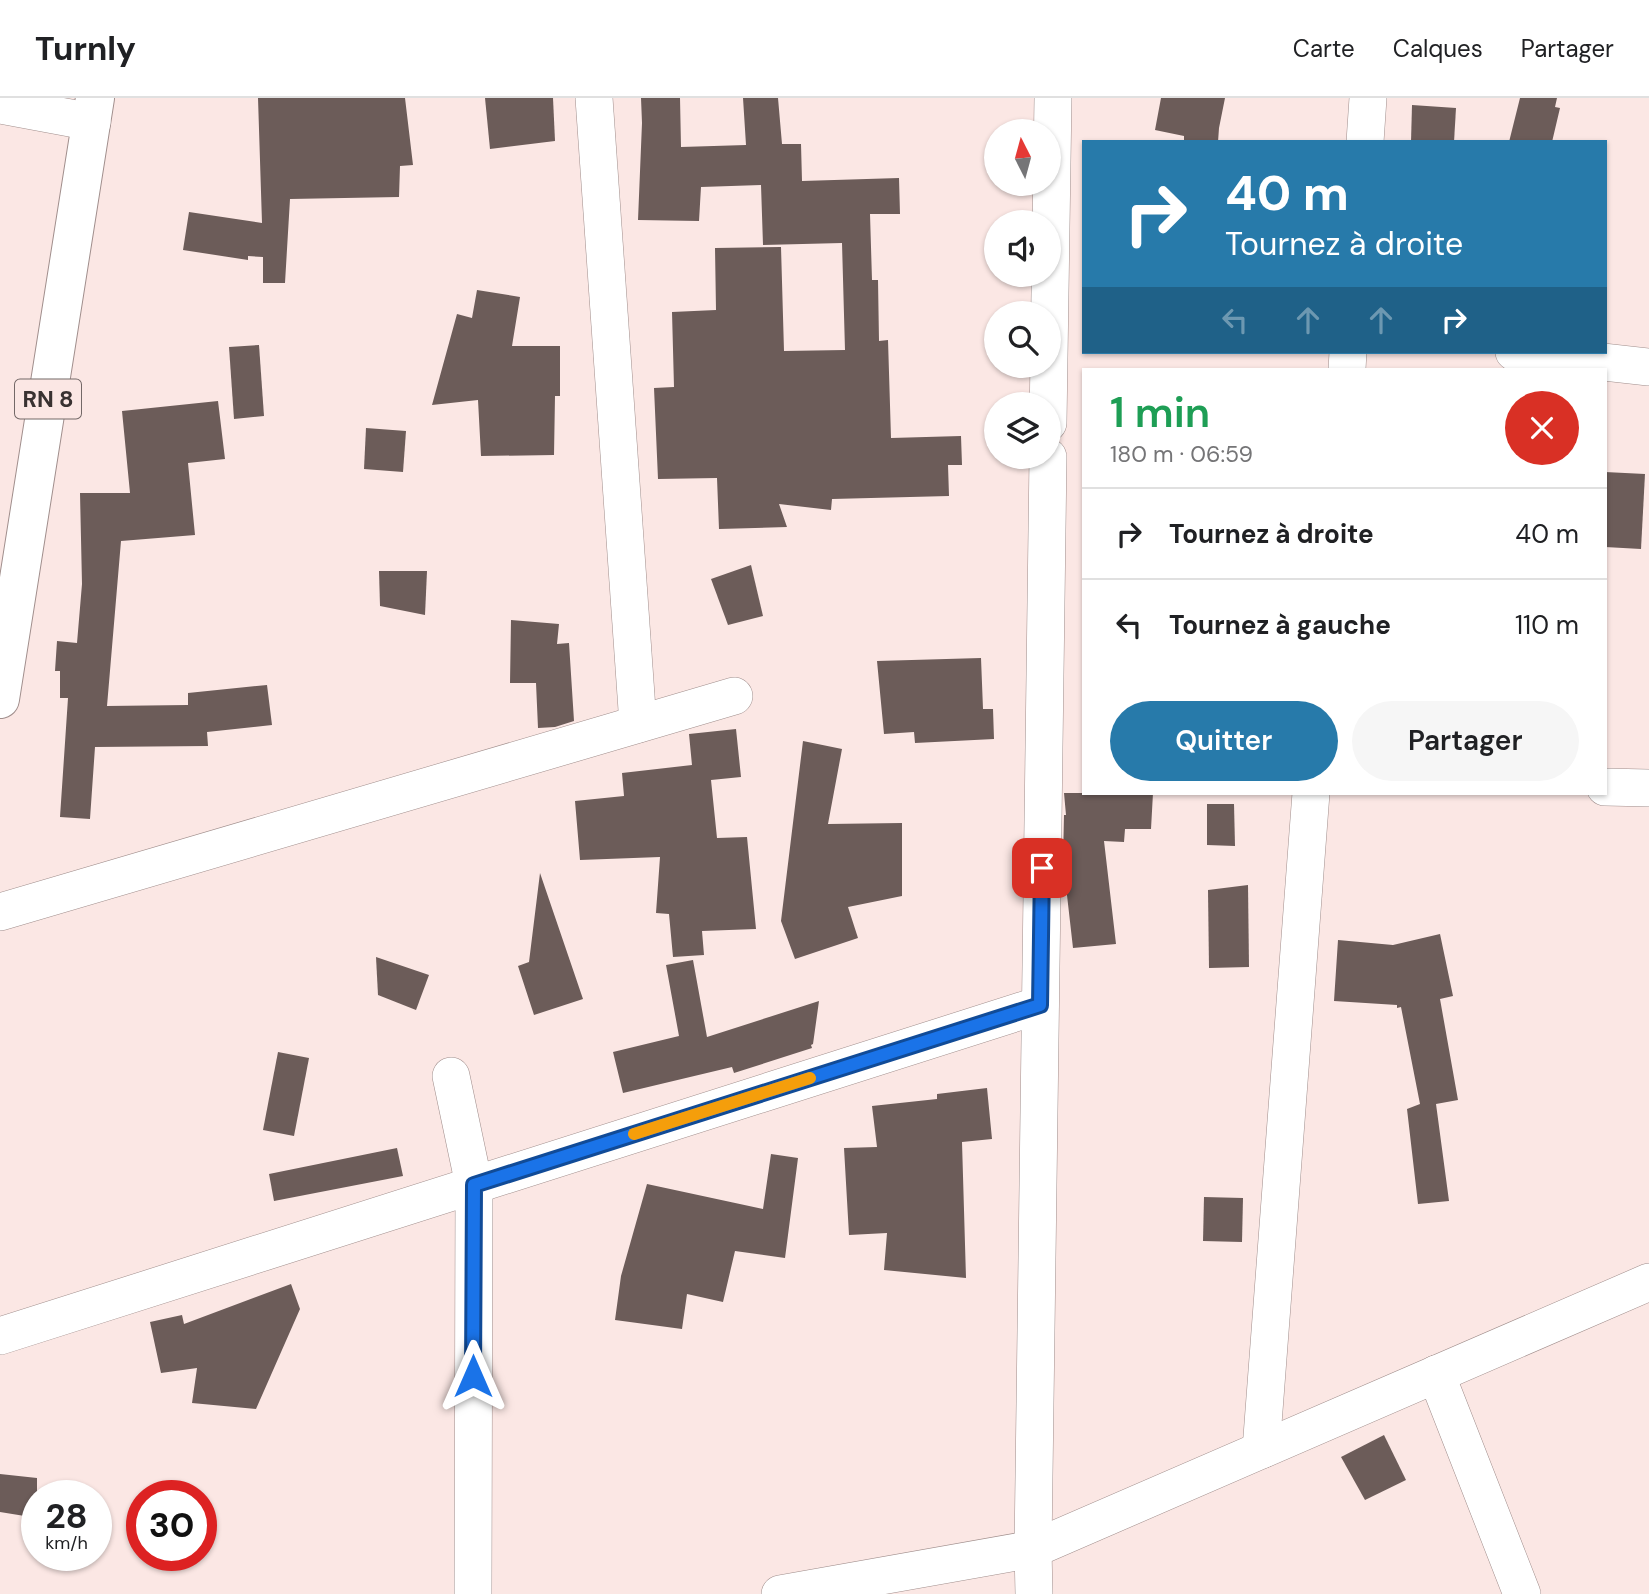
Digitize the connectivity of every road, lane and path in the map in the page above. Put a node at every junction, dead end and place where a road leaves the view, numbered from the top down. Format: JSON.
{"nodes":[{"id":1,"x":594,"y":98,"type":"edge"},
{"id":2,"x":1053,"y":98,"type":"edge"},
{"id":3,"x":1368,"y":98,"type":"edge"},
{"id":4,"x":0,"y":105,"type":"edge"},
{"id":5,"x":93,"y":110,"type":"edge"},
{"id":6,"x":1365,"y":140,"type":"edge"},
{"id":7,"x":1531,"y":354,"type":"edge"},
{"id":8,"x":1649,"y":368,"type":"edge"},
{"id":9,"x":1048,"y":392,"type":"edge"},
{"id":10,"x":1048,"y":469,"type":"edge"},
{"id":11,"x":734,"y":696,"type":"dead end"},
{"id":12,"x":0,"y":699,"type":"edge"},
{"id":13,"x":638,"y":724,"type":"junction"},
{"id":14,"x":1607,"y":787,"type":"edge"},
{"id":15,"x":1649,"y":788,"type":"edge"},
{"id":16,"x":1311,"y":795,"type":"edge"},
{"id":17,"x":0,"y":912,"type":"edge"},
{"id":18,"x":1040,"y":1005,"type":"junction"},
{"id":19,"x":451,"y":1076,"type":"dead end"},
{"id":20,"x":474,"y":1185,"type":"junction"},
{"id":21,"x":1649,"y":1282,"type":"edge"},
{"id":22,"x":0,"y":1336,"type":"edge"},
{"id":23,"x":1436,"y":1374,"type":"junction"},
{"id":24,"x":1261,"y":1450,"type":"junction"},
{"id":25,"x":1033,"y":1549,"type":"junction"},
{"id":26,"x":473,"y":1594,"type":"edge"},
{"id":27,"x":780,"y":1594,"type":"edge"},
{"id":28,"x":1034,"y":1594,"type":"edge"},
{"id":29,"x":1522,"y":1594,"type":"edge"}],
"edges":[{"from":1,"to":13,"type":"street"},
{"from":2,"to":9,"type":"street"},
{"from":3,"to":6,"type":"street"},
{"from":4,"to":5,"type":"street"},
{"from":5,"to":12,"type":"main road","number":"RN 8"},
{"from":7,"to":8,"type":"street"},
{"from":10,"to":18,"type":"street"},
{"from":11,"to":13,"type":"street"},
{"from":13,"to":17,"type":"street"},
{"from":14,"to":15,"type":"street"},
{"from":16,"to":24,"type":"street"},
{"from":18,"to":20,"type":"street"},
{"from":18,"to":25,"type":"street"},
{"from":19,"to":20,"type":"street"},
{"from":20,"to":22,"type":"street"},
{"from":20,"to":26,"type":"street"},
{"from":21,"to":23,"type":"street"},
{"from":23,"to":24,"type":"street"},
{"from":23,"to":29,"type":"street"},
{"from":24,"to":25,"type":"street"},
{"from":25,"to":27,"type":"street"},
{"from":25,"to":28,"type":"street"}]}
